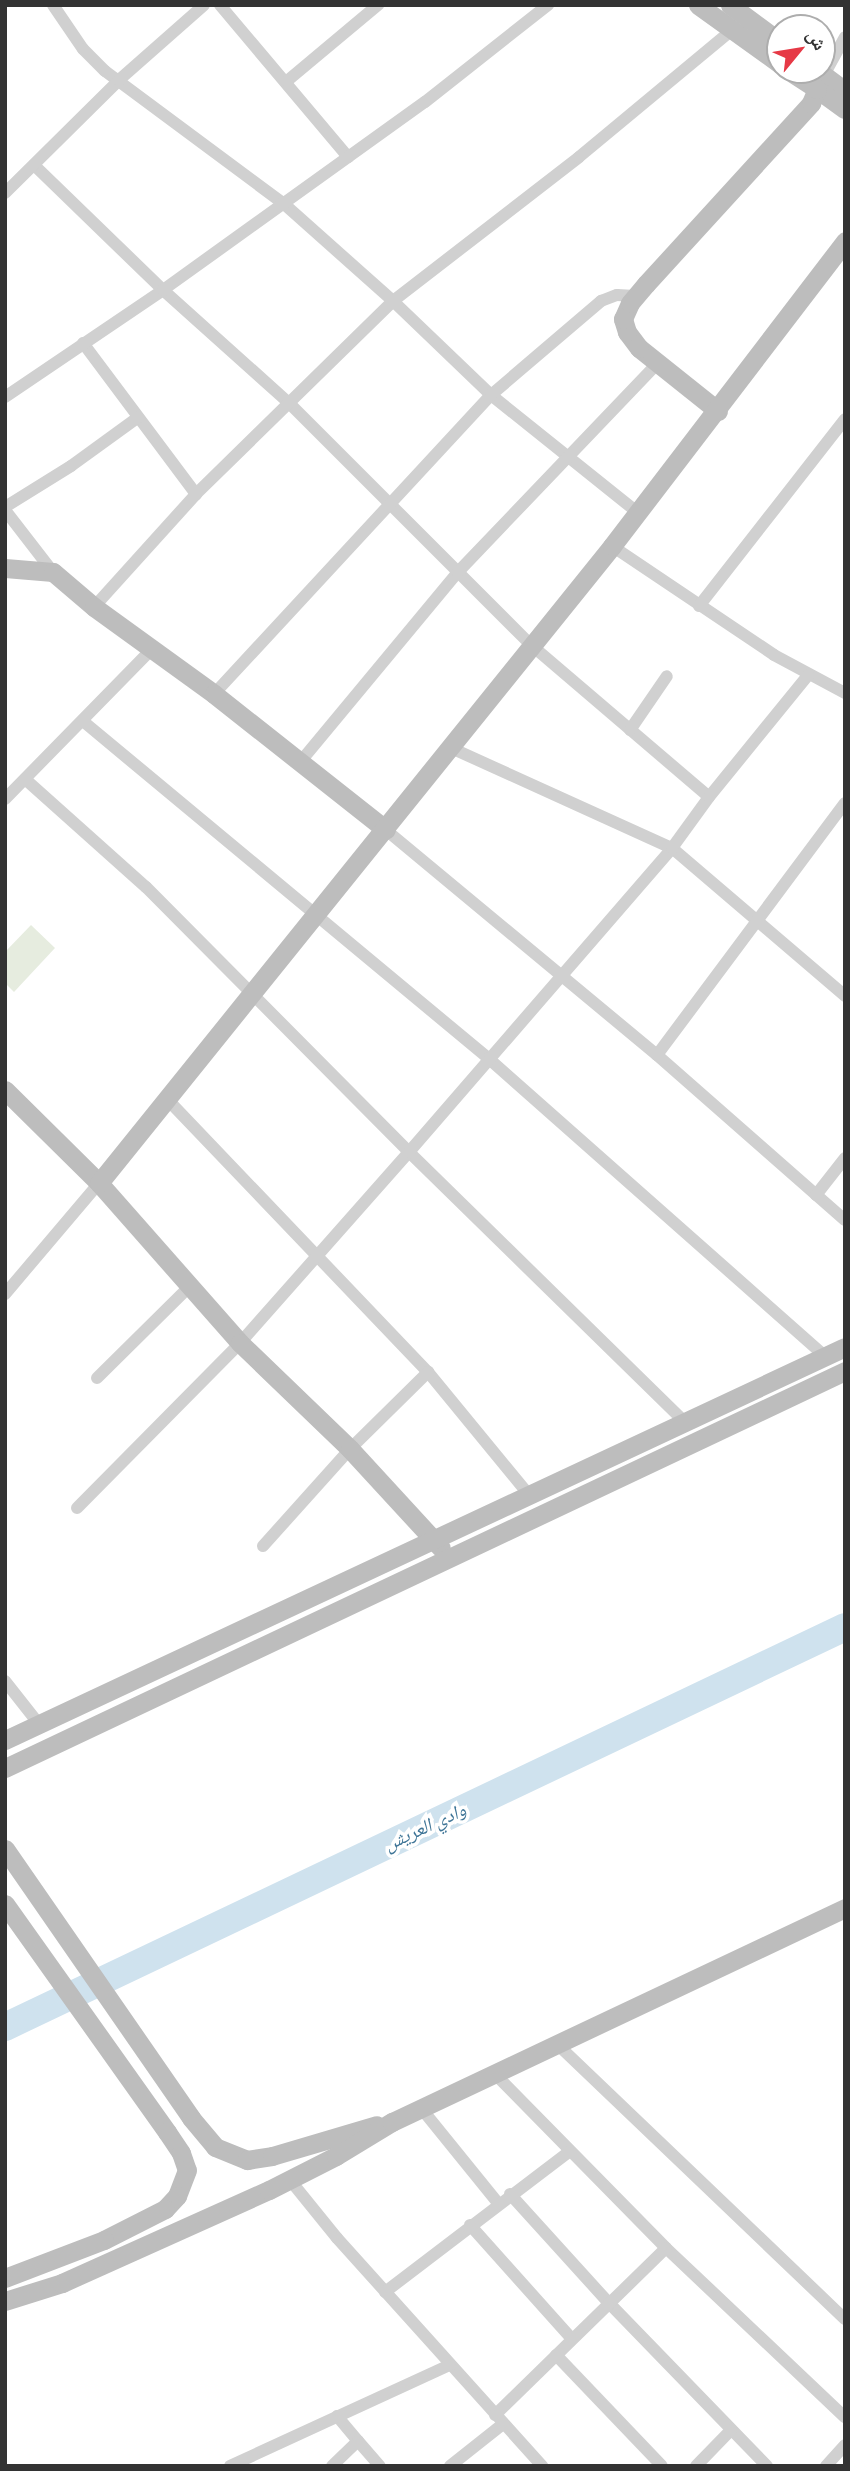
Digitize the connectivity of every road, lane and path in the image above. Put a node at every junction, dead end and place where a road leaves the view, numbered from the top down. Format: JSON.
{"nodes":[{"id":1,"x":53,"y":5,"type":"edge"},
{"id":2,"x":204,"y":5,"type":"edge"},
{"id":3,"x":220,"y":5,"type":"edge"},
{"id":4,"x":378,"y":5,"type":"edge"},
{"id":5,"x":548,"y":5,"type":"edge"},
{"id":6,"x":698,"y":5,"type":"edge"},
{"id":7,"x":730,"y":5,"type":"edge"},
{"id":8,"x":732,"y":30,"type":"junction"},
{"id":9,"x":766,"y":32,"type":"edge"},
{"id":10,"x":766,"y":54,"type":"edge"},
{"id":11,"x":120,"y":80,"type":"junction"},
{"id":12,"x":287,"y":81,"type":"junction"},
{"id":13,"x":816,"y":84,"type":"edge"},
{"id":14,"x":824,"y":84,"type":"edge"},
{"id":15,"x":845,"y":109,"type":"edge"},
{"id":16,"x":348,"y":157,"type":"junction"},
{"id":17,"x":34,"y":165,"type":"junction"},
{"id":18,"x":5,"y":193,"type":"edge"},
{"id":19,"x":283,"y":203,"type":"junction"},
{"id":20,"x":845,"y":241,"type":"edge"},
{"id":21,"x":163,"y":290,"type":"junction"},
{"id":22,"x":635,"y":296,"type":"junction"},
{"id":23,"x":393,"y":301,"type":"junction"},
{"id":24,"x":83,"y":343,"type":"junction"},
{"id":25,"x":657,"y":364,"type":"junction"},
{"id":26,"x":491,"y":395,"type":"junction"},
{"id":27,"x":5,"y":397,"type":"edge"},
{"id":28,"x":289,"y":403,"type":"junction"},
{"id":29,"x":718,"y":411,"type":"junction"},
{"id":30,"x":137,"y":418,"type":"junction"},
{"id":31,"x":845,"y":419,"type":"edge"},
{"id":32,"x":567,"y":458,"type":"junction"},
{"id":33,"x":196,"y":494,"type":"junction"},
{"id":34,"x":389,"y":502,"type":"junction"},
{"id":35,"x":5,"y":508,"type":"edge"},
{"id":36,"x":637,"y":512,"type":"junction"},
{"id":37,"x":612,"y":545,"type":"junction"},
{"id":38,"x":5,"y":568,"type":"edge"},
{"id":39,"x":53,"y":572,"type":"junction"},
{"id":40,"x":458,"y":572,"type":"junction"},
{"id":41,"x":699,"y":606,"type":"junction"},
{"id":42,"x":94,"y":607,"type":"junction"},
{"id":43,"x":530,"y":644,"type":"junction"},
{"id":44,"x":153,"y":648,"type":"junction"},
{"id":45,"x":808,"y":675,"type":"junction"},
{"id":46,"x":667,"y":676,"type":"dead end"},
{"id":47,"x":845,"y":693,"type":"edge"},
{"id":48,"x":214,"y":694,"type":"junction"},
{"id":49,"x":84,"y":722,"type":"junction"},
{"id":50,"x":630,"y":730,"type":"junction"},
{"id":51,"x":449,"y":747,"type":"junction"},
{"id":52,"x":301,"y":761,"type":"junction"},
{"id":53,"x":25,"y":779,"type":"junction"},
{"id":54,"x":709,"y":797,"type":"junction"},
{"id":55,"x":5,"y":799,"type":"edge"},
{"id":56,"x":845,"y":803,"type":"edge"},
{"id":57,"x":386,"y":830,"type":"junction"},
{"id":58,"x":672,"y":848,"type":"junction"},
{"id":59,"x":315,"y":917,"type":"junction"},
{"id":60,"x":756,"y":919,"type":"junction"},
{"id":61,"x":559,"y":976,"type":"junction"},
{"id":62,"x":252,"y":993,"type":"junction"},
{"id":63,"x":845,"y":996,"type":"edge"},
{"id":64,"x":657,"y":1055,"type":"junction"},
{"id":65,"x":488,"y":1058,"type":"junction"},
{"id":66,"x":5,"y":1090,"type":"edge"},
{"id":67,"x":167,"y":1099,"type":"junction"},
{"id":68,"x":409,"y":1152,"type":"junction"},
{"id":69,"x":845,"y":1158,"type":"edge"},
{"id":70,"x":99,"y":1183,"type":"junction"},
{"id":71,"x":816,"y":1195,"type":"junction"},
{"id":72,"x":845,"y":1220,"type":"edge"},
{"id":73,"x":318,"y":1254,"type":"junction"},
{"id":74,"x":188,"y":1288,"type":"junction"},
{"id":75,"x":5,"y":1294,"type":"edge"},
{"id":76,"x":240,"y":1343,"type":"junction"},
{"id":77,"x":845,"y":1347,"type":"edge"},
{"id":78,"x":825,"y":1356,"type":"junction"},
{"id":79,"x":845,"y":1371,"type":"edge"},
{"id":80,"x":428,"y":1372,"type":"junction"},
{"id":81,"x":97,"y":1378,"type":"dead end"},
{"id":82,"x":685,"y":1422,"type":"junction"},
{"id":83,"x":350,"y":1449,"type":"junction"},
{"id":84,"x":529,"y":1494,"type":"junction"},
{"id":85,"x":77,"y":1508,"type":"dead end"},
{"id":86,"x":434,"y":1539,"type":"junction"},
{"id":87,"x":263,"y":1546,"type":"dead end"},
{"id":88,"x":449,"y":1559,"type":"junction"},
{"id":89,"x":5,"y":1681,"type":"edge"},
{"id":90,"x":39,"y":1724,"type":"junction"},
{"id":91,"x":5,"y":1740,"type":"edge"},
{"id":92,"x":5,"y":1768,"type":"edge"},
{"id":93,"x":5,"y":1849,"type":"edge"},
{"id":94,"x":5,"y":1904,"type":"edge"},
{"id":95,"x":845,"y":1908,"type":"edge"},
{"id":96,"x":557,"y":2044,"type":"junction"},
{"id":97,"x":495,"y":2074,"type":"junction"},
{"id":98,"x":421,"y":2108,"type":"junction"},
{"id":99,"x":392,"y":2122,"type":"junction"},
{"id":100,"x":569,"y":2152,"type":"junction"},
{"id":101,"x":290,"y":2180,"type":"junction"},
{"id":102,"x":510,"y":2194,"type":"junction"},
{"id":103,"x":498,"y":2203,"type":"junction"},
{"id":104,"x":470,"y":2225,"type":"junction"},
{"id":105,"x":666,"y":2248,"type":"junction"},
{"id":106,"x":5,"y":2278,"type":"edge"},
{"id":107,"x":385,"y":2292,"type":"junction"},
{"id":108,"x":5,"y":2301,"type":"edge"},
{"id":109,"x":609,"y":2303,"type":"junction"},
{"id":110,"x":845,"y":2319,"type":"edge"},
{"id":111,"x":572,"y":2339,"type":"junction"},
{"id":112,"x":556,"y":2355,"type":"junction"},
{"id":113,"x":450,"y":2365,"type":"junction"},
{"id":114,"x":337,"y":2417,"type":"junction"},
{"id":115,"x":845,"y":2417,"type":"edge"},
{"id":116,"x":499,"y":2419,"type":"junction"},
{"id":117,"x":731,"y":2430,"type":"junction"},
{"id":118,"x":358,"y":2441,"type":"junction"},
{"id":119,"x":845,"y":2445,"type":"edge"},
{"id":120,"x":230,"y":2466,"type":"edge"},
{"id":121,"x":332,"y":2466,"type":"edge"},
{"id":122,"x":380,"y":2466,"type":"edge"},
{"id":123,"x":450,"y":2466,"type":"edge"},
{"id":124,"x":542,"y":2466,"type":"edge"},
{"id":125,"x":662,"y":2466,"type":"edge"},
{"id":126,"x":696,"y":2466,"type":"edge"},
{"id":127,"x":766,"y":2466,"type":"edge"},
{"id":128,"x":826,"y":2466,"type":"edge"}],
"edges":[{"from":1,"to":11,"type":"street"},
{"from":2,"to":11,"type":"street"},
{"from":3,"to":12,"type":"street"},
{"from":4,"to":12,"type":"street"},
{"from":5,"to":16,"type":"street"},
{"from":6,"to":8,"type":"street"},
{"from":7,"to":9,"type":"street"},
{"from":8,"to":10,"type":"street"},
{"from":8,"to":23,"type":"street"},
{"from":11,"to":17,"type":"street"},
{"from":11,"to":19,"type":"street"},
{"from":12,"to":16,"type":"street"},
{"from":13,"to":22,"type":"street"},
{"from":14,"to":15,"type":"street"},
{"from":16,"to":19,"type":"street"},
{"from":17,"to":18,"type":"street"},
{"from":17,"to":21,"type":"street"},
{"from":19,"to":21,"type":"street"},
{"from":19,"to":23,"type":"street"},
{"from":20,"to":29,"type":"street"},
{"from":21,"to":24,"type":"street"},
{"from":21,"to":28,"type":"street"},
{"from":22,"to":25,"type":"street"},
{"from":22,"to":26,"type":"street"},
{"from":23,"to":26,"type":"street"},
{"from":23,"to":28,"type":"street"},
{"from":24,"to":27,"type":"street"},
{"from":24,"to":30,"type":"street"},
{"from":25,"to":29,"type":"street"},
{"from":25,"to":32,"type":"street"},
{"from":26,"to":32,"type":"street"},
{"from":26,"to":34,"type":"street"},
{"from":28,"to":33,"type":"street"},
{"from":28,"to":34,"type":"street"},
{"from":29,"to":36,"type":"street"},
{"from":30,"to":33,"type":"street"},
{"from":30,"to":35,"type":"street"},
{"from":31,"to":41,"type":"street"},
{"from":32,"to":36,"type":"street"},
{"from":32,"to":40,"type":"street"},
{"from":33,"to":42,"type":"street"},
{"from":34,"to":40,"type":"street"},
{"from":34,"to":48,"type":"street"},
{"from":35,"to":39,"type":"street"},
{"from":36,"to":37,"type":"street"},
{"from":37,"to":41,"type":"street"},
{"from":37,"to":43,"type":"street"},
{"from":38,"to":39,"type":"street"},
{"from":39,"to":42,"type":"street"},
{"from":40,"to":43,"type":"street"},
{"from":40,"to":52,"type":"street"},
{"from":41,"to":45,"type":"street"},
{"from":42,"to":44,"type":"street"},
{"from":43,"to":50,"type":"street"},
{"from":43,"to":51,"type":"street"},
{"from":44,"to":48,"type":"street"},
{"from":44,"to":49,"type":"street"},
{"from":45,"to":47,"type":"street"},
{"from":45,"to":54,"type":"street"},
{"from":46,"to":50,"type":"street"},
{"from":48,"to":52,"type":"street"},
{"from":49,"to":53,"type":"street"},
{"from":49,"to":59,"type":"street"},
{"from":50,"to":54,"type":"street"},
{"from":51,"to":57,"type":"street"},
{"from":51,"to":58,"type":"street"},
{"from":52,"to":57,"type":"street"},
{"from":53,"to":55,"type":"street"},
{"from":53,"to":62,"type":"street"},
{"from":54,"to":58,"type":"street"},
{"from":56,"to":60,"type":"street"},
{"from":57,"to":59,"type":"street"},
{"from":57,"to":61,"type":"street"},
{"from":58,"to":60,"type":"street"},
{"from":58,"to":61,"type":"street"},
{"from":59,"to":62,"type":"street"},
{"from":59,"to":65,"type":"street"},
{"from":60,"to":63,"type":"street"},
{"from":60,"to":64,"type":"street"},
{"from":61,"to":64,"type":"street"},
{"from":61,"to":65,"type":"street"},
{"from":62,"to":67,"type":"street"},
{"from":62,"to":68,"type":"street"},
{"from":64,"to":71,"type":"street"},
{"from":65,"to":68,"type":"street"},
{"from":65,"to":78,"type":"street"},
{"from":66,"to":70,"type":"street"},
{"from":67,"to":70,"type":"street"},
{"from":67,"to":73,"type":"street"},
{"from":68,"to":73,"type":"street"},
{"from":68,"to":82,"type":"street"},
{"from":69,"to":71,"type":"street"},
{"from":70,"to":74,"type":"street"},
{"from":70,"to":75,"type":"street"},
{"from":71,"to":72,"type":"street"},
{"from":73,"to":76,"type":"street"},
{"from":73,"to":80,"type":"street"},
{"from":74,"to":76,"type":"street"},
{"from":74,"to":81,"type":"street"},
{"from":76,"to":83,"type":"street"},
{"from":76,"to":85,"type":"street"},
{"from":77,"to":78,"type":"street"},
{"from":78,"to":82,"type":"street"},
{"from":79,"to":88,"type":"street"},
{"from":80,"to":83,"type":"street"},
{"from":80,"to":84,"type":"street"},
{"from":82,"to":84,"type":"street"},
{"from":83,"to":86,"type":"street"},
{"from":83,"to":87,"type":"street"},
{"from":84,"to":86,"type":"street"},
{"from":86,"to":88,"type":"street"},
{"from":86,"to":90,"type":"street"},
{"from":88,"to":92,"type":"street"},
{"from":89,"to":90,"type":"street"},
{"from":90,"to":91,"type":"street"},
{"from":93,"to":99,"type":"street"},
{"from":94,"to":106,"type":"street"},
{"from":95,"to":96,"type":"street"},
{"from":96,"to":97,"type":"street"},
{"from":96,"to":110,"type":"street"},
{"from":97,"to":98,"type":"street"},
{"from":97,"to":100,"type":"street"},
{"from":98,"to":99,"type":"street"},
{"from":98,"to":103,"type":"street"},
{"from":99,"to":101,"type":"street"},
{"from":100,"to":102,"type":"street"},
{"from":100,"to":105,"type":"street"},
{"from":101,"to":107,"type":"street"},
{"from":101,"to":108,"type":"street"},
{"from":102,"to":103,"type":"street"},
{"from":102,"to":109,"type":"street"},
{"from":103,"to":104,"type":"street"},
{"from":104,"to":107,"type":"street"},
{"from":104,"to":111,"type":"street"},
{"from":105,"to":109,"type":"street"},
{"from":105,"to":115,"type":"street"},
{"from":107,"to":113,"type":"street"},
{"from":109,"to":111,"type":"street"},
{"from":109,"to":117,"type":"street"},
{"from":111,"to":112,"type":"street"},
{"from":112,"to":116,"type":"street"},
{"from":112,"to":125,"type":"street"},
{"from":113,"to":114,"type":"street"},
{"from":113,"to":116,"type":"street"},
{"from":114,"to":118,"type":"street"},
{"from":114,"to":120,"type":"street"},
{"from":116,"to":123,"type":"street"},
{"from":116,"to":124,"type":"street"},
{"from":117,"to":126,"type":"street"},
{"from":117,"to":127,"type":"street"},
{"from":118,"to":121,"type":"street"},
{"from":118,"to":122,"type":"street"},
{"from":119,"to":128,"type":"street"}]}
